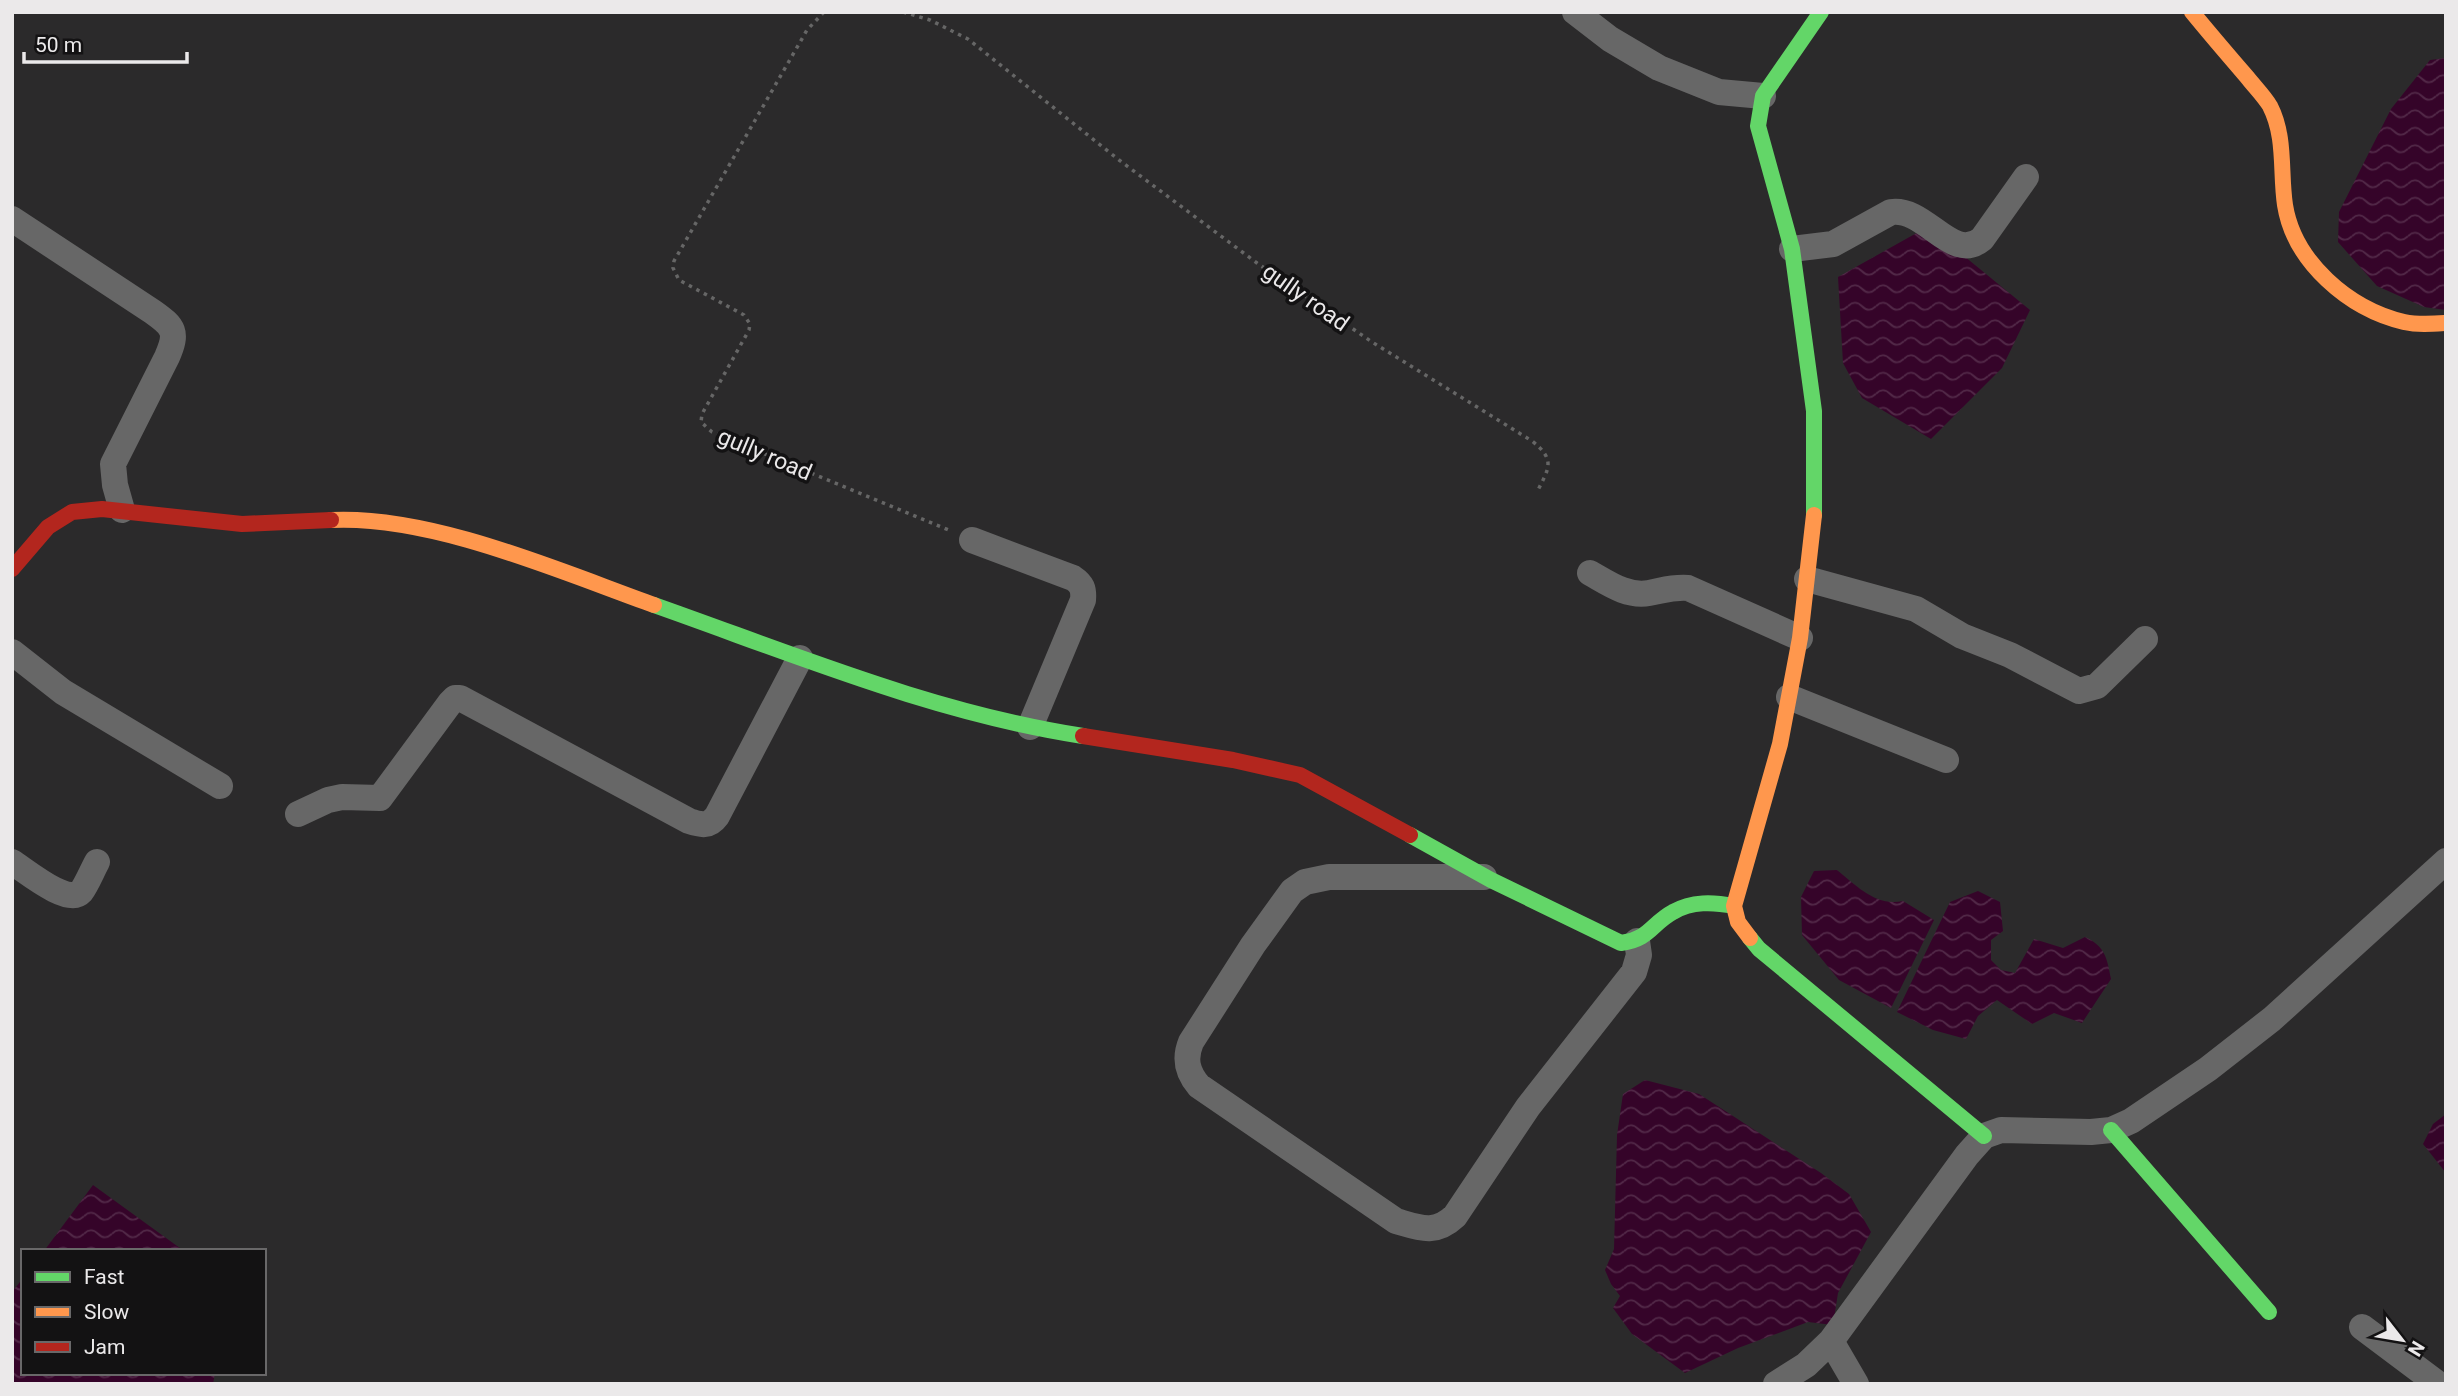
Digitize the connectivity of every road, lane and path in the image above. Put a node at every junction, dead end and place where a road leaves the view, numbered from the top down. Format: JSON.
{"nodes":[{"id":1,"x":824,"y":12,"type":"edge"},
{"id":2,"x":903,"y":12,"type":"edge"},
{"id":3,"x":1574,"y":12,"type":"edge"},
{"id":4,"x":1821,"y":12,"type":"edge"},
{"id":5,"x":2192,"y":12,"type":"edge"},
{"id":6,"x":1763,"y":96,"type":"junction"},
{"id":7,"x":2026,"y":177,"type":"dead end"},
{"id":8,"x":12,"y":219,"type":"edge"},
{"id":9,"x":1792,"y":249,"type":"junction"},
{"id":10,"x":2446,"y":323,"type":"edge"},
{"id":11,"x":1537,"y":492,"type":"dead end"},
{"id":12,"x":122,"y":510,"type":"junction"},
{"id":13,"x":972,"y":540,"type":"joint"},
{"id":14,"x":12,"y":569,"type":"edge"},
{"id":15,"x":1590,"y":573,"type":"dead end"},
{"id":16,"x":1807,"y":579,"type":"junction"},
{"id":17,"x":1800,"y":638,"type":"junction"},
{"id":18,"x":2145,"y":639,"type":"dead end"},
{"id":19,"x":12,"y":653,"type":"edge"},
{"id":20,"x":800,"y":658,"type":"junction"},
{"id":21,"x":1789,"y":696,"type":"junction"},
{"id":22,"x":1030,"y":727,"type":"junction"},
{"id":23,"x":1946,"y":760,"type":"dead end"},
{"id":24,"x":220,"y":786,"type":"dead end"},
{"id":25,"x":298,"y":814,"type":"dead end"},
{"id":26,"x":2446,"y":861,"type":"edge"},
{"id":27,"x":12,"y":862,"type":"edge"},
{"id":28,"x":97,"y":862,"type":"dead end"},
{"id":29,"x":1486,"y":877,"type":"junction"},
{"id":30,"x":1734,"y":906,"type":"junction"},
{"id":31,"x":1637,"y":941,"type":"junction"},
{"id":32,"x":2111,"y":1130,"type":"junction"},
{"id":33,"x":1984,"y":1136,"type":"junction"},
{"id":34,"x":2269,"y":1312,"type":"dead end"},
{"id":35,"x":2362,"y":1327,"type":"dead end"},
{"id":36,"x":1831,"y":1341,"type":"junction"},
{"id":37,"x":1776,"y":1384,"type":"edge"},
{"id":38,"x":1856,"y":1384,"type":"edge"},
{"id":39,"x":2438,"y":1384,"type":"edge"}],
"edges":[{"from":1,"to":13,"type":"path","name":"gully road"},
{"from":2,"to":11,"type":"path","name":"gully road"},
{"from":3,"to":6,"type":"street"},
{"from":4,"to":6,"type":"street"},
{"from":5,"to":10,"type":"street"},
{"from":6,"to":9,"type":"street"},
{"from":7,"to":9,"type":"street"},
{"from":8,"to":12,"type":"street"},
{"from":9,"to":16,"type":"street"},
{"from":12,"to":14,"type":"street"},
{"from":12,"to":20,"type":"street"},
{"from":13,"to":22,"type":"street"},
{"from":15,"to":17,"type":"street"},
{"from":16,"to":17,"type":"street"},
{"from":16,"to":18,"type":"street"},
{"from":17,"to":21,"type":"street"},
{"from":19,"to":24,"type":"street"},
{"from":20,"to":22,"type":"street"},
{"from":20,"to":25,"type":"street"},
{"from":21,"to":23,"type":"street"},
{"from":21,"to":30,"type":"street"},
{"from":22,"to":29,"type":"street"},
{"from":26,"to":32,"type":"street"},
{"from":27,"to":28,"type":"street"},
{"from":29,"to":31,"type":"street"},
{"from":29,"to":31,"type":"street"},
{"from":30,"to":31,"type":"street"},
{"from":30,"to":33,"type":"street"},
{"from":32,"to":33,"type":"street"},
{"from":32,"to":34,"type":"street"},
{"from":33,"to":36,"type":"street"},
{"from":35,"to":39,"type":"street"},
{"from":36,"to":37,"type":"street"},
{"from":36,"to":38,"type":"street"}]}
